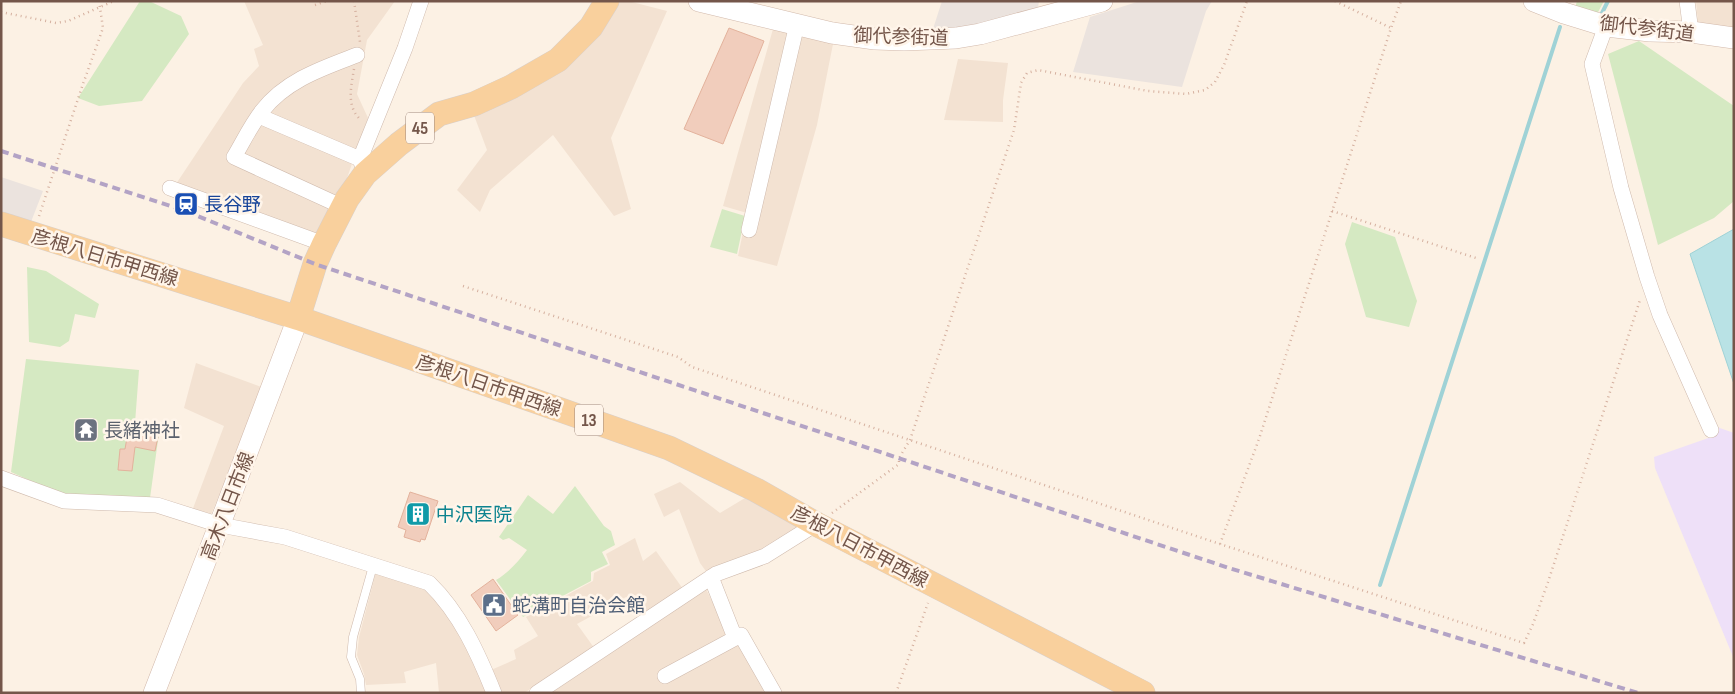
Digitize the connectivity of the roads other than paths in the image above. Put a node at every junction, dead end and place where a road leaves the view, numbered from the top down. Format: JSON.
{"nodes":[{"id":1,"x":421,"y":1,"type":"edge"},
{"id":2,"x":606,"y":1,"type":"edge"},
{"id":3,"x":699,"y":1,"type":"edge"},
{"id":4,"x":1102,"y":1,"type":"edge"},
{"id":5,"x":1534,"y":1,"type":"edge"},
{"id":6,"x":1687,"y":1,"type":"edge"},
{"id":7,"x":797,"y":24,"type":"junction"},
{"id":8,"x":1606,"y":26,"type":"junction"},
{"id":9,"x":1691,"y":32,"type":"junction"},
{"id":10,"x":1734,"y":38,"type":"edge"},
{"id":11,"x":357,"y":55,"type":"dead end"},
{"id":12,"x":260,"y":116,"type":"junction"},
{"id":13,"x":363,"y":166,"type":"junction"},
{"id":14,"x":170,"y":188,"type":"dead end"},
{"id":15,"x":343,"y":207,"type":"junction"},
{"id":16,"x":1,"y":224,"type":"edge"},
{"id":17,"x":749,"y":230,"type":"dead end"},
{"id":18,"x":324,"y":244,"type":"junction"},
{"id":19,"x":298,"y":318,"type":"junction"},
{"id":20,"x":1711,"y":430,"type":"dead end"},
{"id":21,"x":1,"y":478,"type":"edge"},
{"id":22,"x":220,"y":524,"type":"junction"},
{"id":23,"x":816,"y":524,"type":"junction"},
{"id":24,"x":373,"y":566,"type":"junction"},
{"id":25,"x":711,"y":578,"type":"junction"},
{"id":26,"x":735,"y":638,"type":"junction"},
{"id":27,"x":665,"y":676,"type":"dead end"},
{"id":28,"x":154,"y":693,"type":"edge"},
{"id":29,"x":361,"y":693,"type":"edge"},
{"id":30,"x":494,"y":693,"type":"edge"},
{"id":31,"x":537,"y":693,"type":"edge"},
{"id":32,"x":774,"y":693,"type":"edge"},
{"id":33,"x":1143,"y":693,"type":"edge"}],
"edges":[{"from":1,"to":13,"type":"street"},
{"from":2,"to":13,"type":"main road","number":"45"},
{"from":3,"to":7,"type":"street","name":"御代参街道"},
{"from":4,"to":7,"type":"street","name":"御代参街道"},
{"from":5,"to":8,"type":"street","name":"御代参街道"},
{"from":6,"to":9,"type":"street"},
{"from":7,"to":17,"type":"street"},
{"from":8,"to":9,"type":"street","name":"御代参街道"},
{"from":8,"to":20,"type":"street"},
{"from":9,"to":10,"type":"street","name":"御代参街道"},
{"from":11,"to":12,"type":"street"},
{"from":12,"to":13,"type":"street"},
{"from":12,"to":15,"type":"street"},
{"from":13,"to":15,"type":"main road","number":"45"},
{"from":14,"to":18,"type":"street"},
{"from":15,"to":18,"type":"main road","number":"45"},
{"from":16,"to":19,"type":"main road","name":"彦根八日市甲西線","number":"13"},
{"from":18,"to":19,"type":"main road","number":"45"},
{"from":19,"to":22,"type":"street","name":"高木八日市線"},
{"from":19,"to":23,"type":"main road","name":"彦根八日市甲西線","number":"13"},
{"from":21,"to":22,"type":"street"},
{"from":22,"to":24,"type":"street"},
{"from":22,"to":28,"type":"street","name":"高木八日市線"},
{"from":23,"to":25,"type":"street"},
{"from":23,"to":33,"type":"main road","name":"彦根八日市甲西線","number":"13"},
{"from":24,"to":29,"type":"lane"},
{"from":24,"to":30,"type":"street"},
{"from":25,"to":26,"type":"street"},
{"from":25,"to":31,"type":"street"},
{"from":26,"to":27,"type":"street"},
{"from":26,"to":32,"type":"street"}]}
